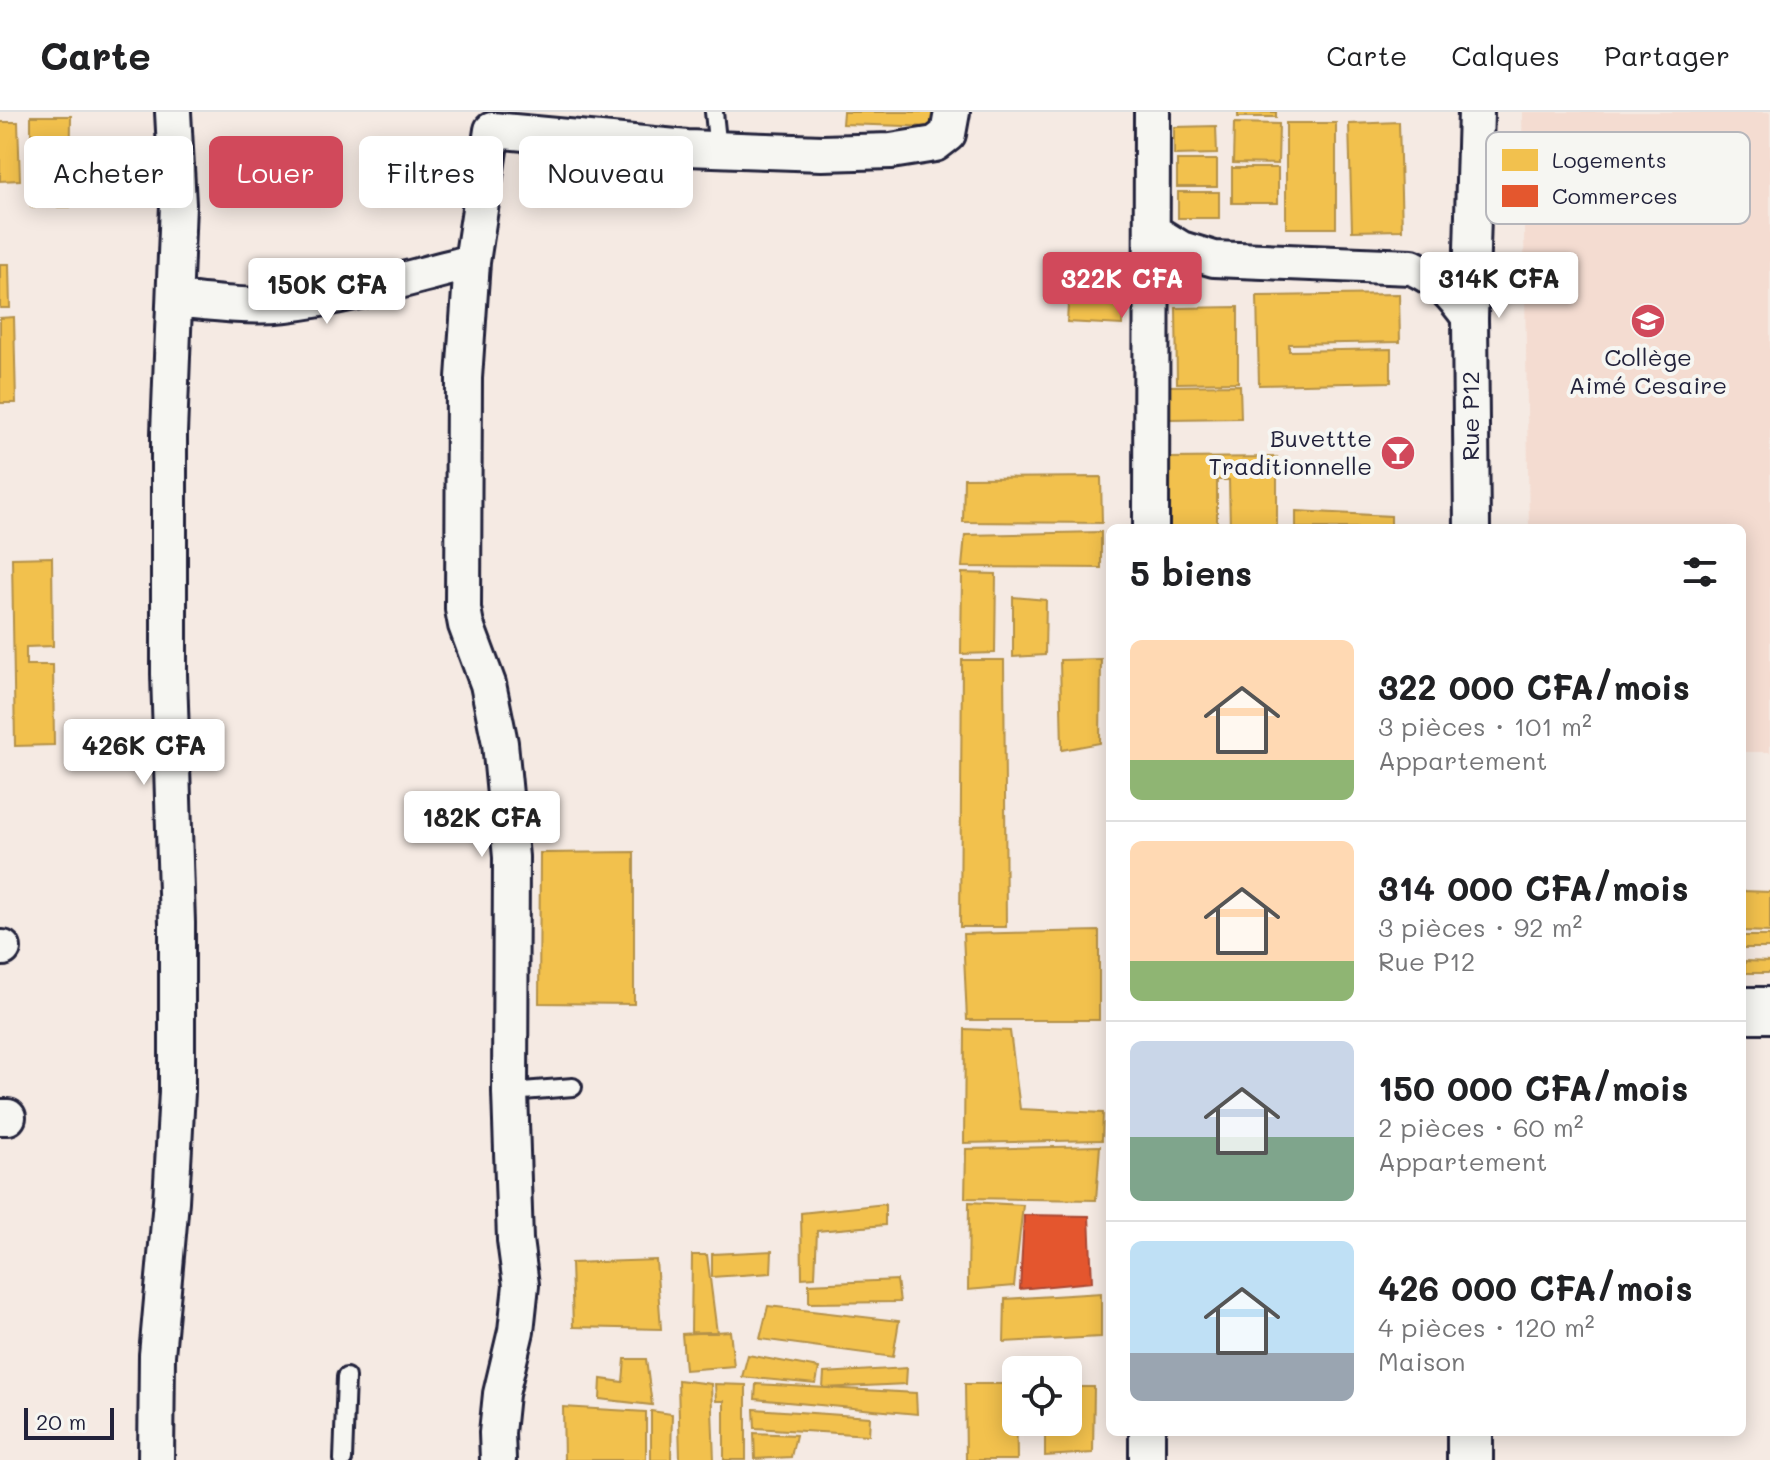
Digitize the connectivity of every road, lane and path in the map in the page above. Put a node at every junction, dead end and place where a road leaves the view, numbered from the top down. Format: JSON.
{"nodes":[{"id":1,"x":173,"y":112,"type":"edge"},
{"id":2,"x":714,"y":112,"type":"edge"},
{"id":3,"x":952,"y":112,"type":"edge"},
{"id":4,"x":1152,"y":112,"type":"edge"},
{"id":5,"x":1476,"y":112,"type":"edge"},
{"id":6,"x":493,"y":121,"type":"edge"},
{"id":7,"x":718,"y":150,"type":"junction"},
{"id":8,"x":1152,"y":231,"type":"junction"},
{"id":9,"x":472,"y":262,"type":"junction"},
{"id":10,"x":175,"y":299,"type":"junction"},
{"id":11,"x":1470,"y":318,"type":"junction"},
{"id":12,"x":1151,"y":524,"type":"edge"},
{"id":13,"x":1472,"y":524,"type":"edge"},
{"id":14,"x":1746,"y":1010,"type":"edge"},
{"id":15,"x":1770,"y":1010,"type":"edge"},
{"id":16,"x":573,"y":1087,"type":"dead end"},
{"id":17,"x":510,"y":1092,"type":"junction"},
{"id":18,"x":346,"y":1377,"type":"dead end"},
{"id":19,"x":1147,"y":1436,"type":"edge"},
{"id":20,"x":1470,"y":1436,"type":"edge"},
{"id":21,"x":156,"y":1460,"type":"edge"},
{"id":22,"x":343,"y":1460,"type":"edge"},
{"id":23,"x":498,"y":1460,"type":"edge"},
{"id":24,"x":1147,"y":1460,"type":"edge"},
{"id":25,"x":1470,"y":1460,"type":"edge"}],
"edges":[{"from":1,"to":10,"type":"street"},
{"from":2,"to":7,"type":"lane"},
{"from":3,"to":7,"type":"street"},
{"from":4,"to":8,"type":"street"},
{"from":5,"to":11,"type":"street","name":"Rue P12"},
{"from":6,"to":7,"type":"street"},
{"from":6,"to":9,"type":"street"},
{"from":8,"to":11,"type":"street"},
{"from":8,"to":12,"type":"street"},
{"from":9,"to":10,"type":"street"},
{"from":9,"to":17,"type":"street"},
{"from":10,"to":21,"type":"street"},
{"from":11,"to":13,"type":"street","name":"Rue P12"},
{"from":14,"to":15,"type":"street"},
{"from":16,"to":17,"type":"lane"},
{"from":17,"to":23,"type":"street"},
{"from":18,"to":22,"type":"lane"},
{"from":19,"to":24,"type":"street"},
{"from":20,"to":25,"type":"street"}]}
